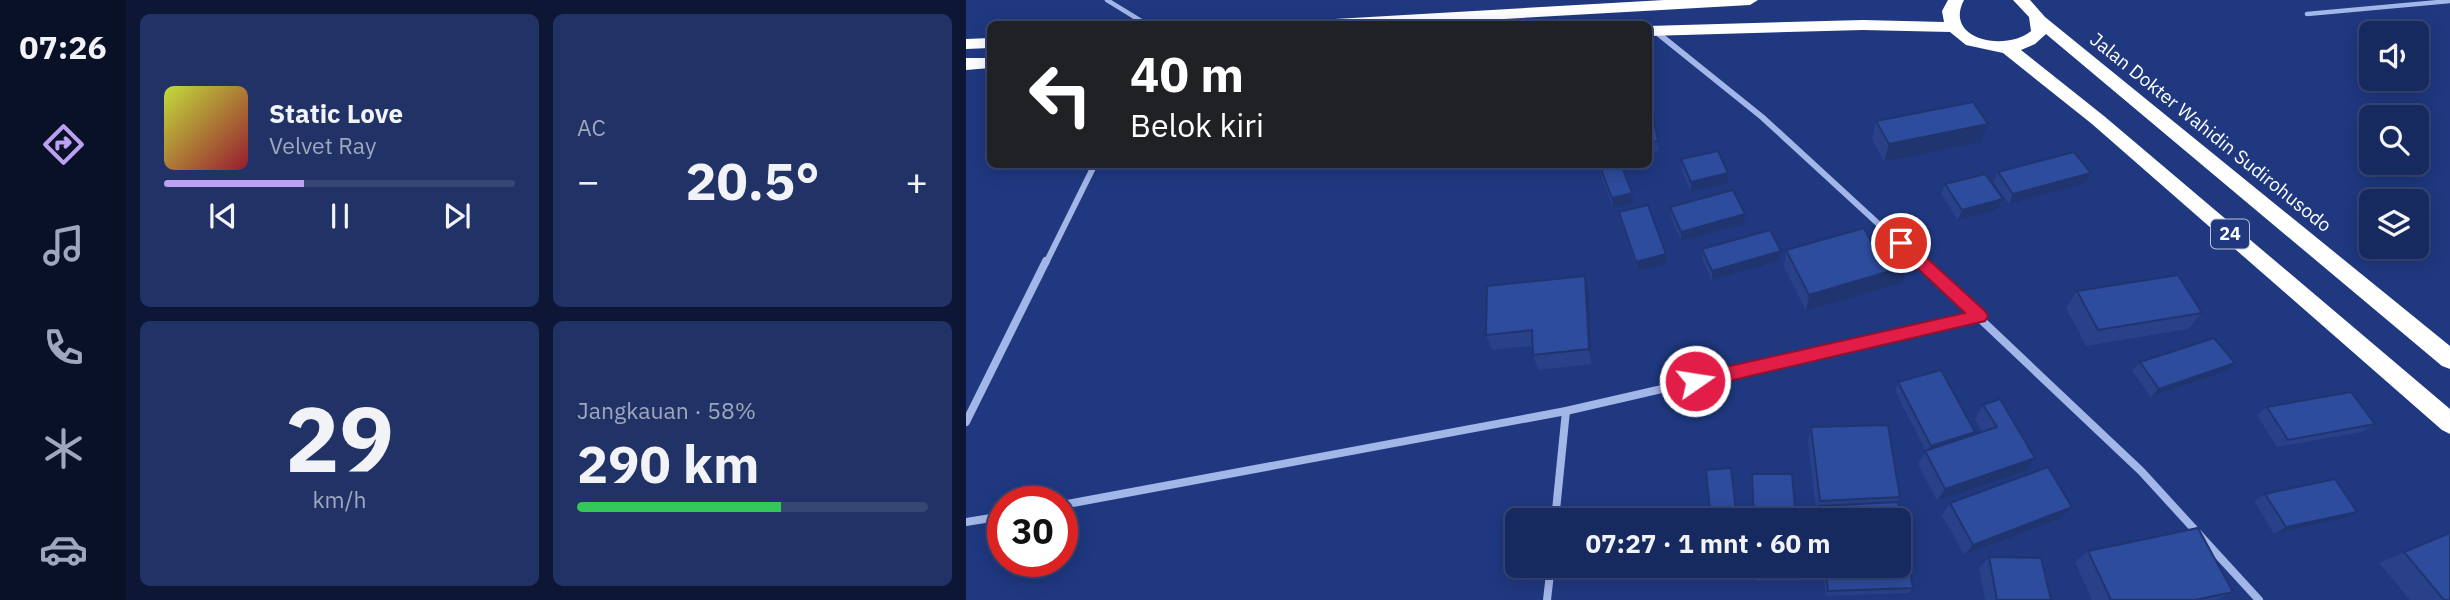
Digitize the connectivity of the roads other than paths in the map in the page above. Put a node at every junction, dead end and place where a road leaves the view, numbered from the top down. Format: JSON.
{"nodes":[{"id":1,"x":1107,"y":0,"type":"edge"},
{"id":2,"x":1750,"y":0,"type":"edge"},
{"id":3,"x":1956,"y":0,"type":"edge"},
{"id":4,"x":2021,"y":0,"type":"edge"},
{"id":5,"x":2450,"y":1,"type":"edge"},
{"id":6,"x":2306,"y":14,"type":"dead end"},
{"id":7,"x":1141,"y":21,"type":"edge"},
{"id":8,"x":1387,"y":21,"type":"edge"},
{"id":9,"x":2040,"y":21,"type":"junction"},
{"id":10,"x":1954,"y":27,"type":"junction"},
{"id":11,"x":1652,"y":31,"type":"edge"},
{"id":12,"x":987,"y":43,"type":"edge"},
{"id":13,"x":966,"y":44,"type":"edge"},
{"id":14,"x":2007,"y":47,"type":"junction"},
{"id":15,"x":987,"y":63,"type":"edge"},
{"id":16,"x":966,"y":64,"type":"edge"},
{"id":17,"x":1093,"y":168,"type":"edge"},
{"id":18,"x":1980,"y":316,"type":"junction"},
{"id":19,"x":2450,"y":359,"type":"edge"},
{"id":20,"x":1566,"y":411,"type":"junction"},
{"id":21,"x":966,"y":422,"type":"edge"},
{"id":22,"x":2450,"y":423,"type":"edge"},
{"id":23,"x":1078,"y":502,"type":"edge"},
{"id":24,"x":1556,"y":508,"type":"edge"},
{"id":25,"x":987,"y":519,"type":"edge"},
{"id":26,"x":966,"y":522,"type":"edge"},
{"id":27,"x":1550,"y":578,"type":"edge"},
{"id":28,"x":1547,"y":600,"type":"edge"},
{"id":29,"x":2259,"y":600,"type":"edge"}],
"edges":[{"from":1,"to":7,"type":"lane"},
{"from":2,"to":8,"type":"highway"},
{"from":3,"to":10,"type":"highway"},
{"from":4,"to":9,"type":"highway","number":"24"},
{"from":5,"to":6,"type":"lane"},
{"from":9,"to":14,"type":"highway"},
{"from":9,"to":19,"type":"highway","name":"Jalan Dokter Wahidin Sudirohusodo","number":"24"},
{"from":10,"to":11,"type":"highway","number":"24"},
{"from":10,"to":14,"type":"highway","number":"24"},
{"from":11,"to":18,"type":"street"},
{"from":12,"to":13,"type":"highway"},
{"from":14,"to":22,"type":"highway","number":"24"},
{"from":15,"to":16,"type":"highway"},
{"from":17,"to":21,"type":"street"},
{"from":18,"to":20,"type":"street"},
{"from":18,"to":29,"type":"street"},
{"from":20,"to":23,"type":"street"},
{"from":20,"to":24,"type":"street"},
{"from":25,"to":26,"type":"street"},
{"from":27,"to":28,"type":"street"}]}
